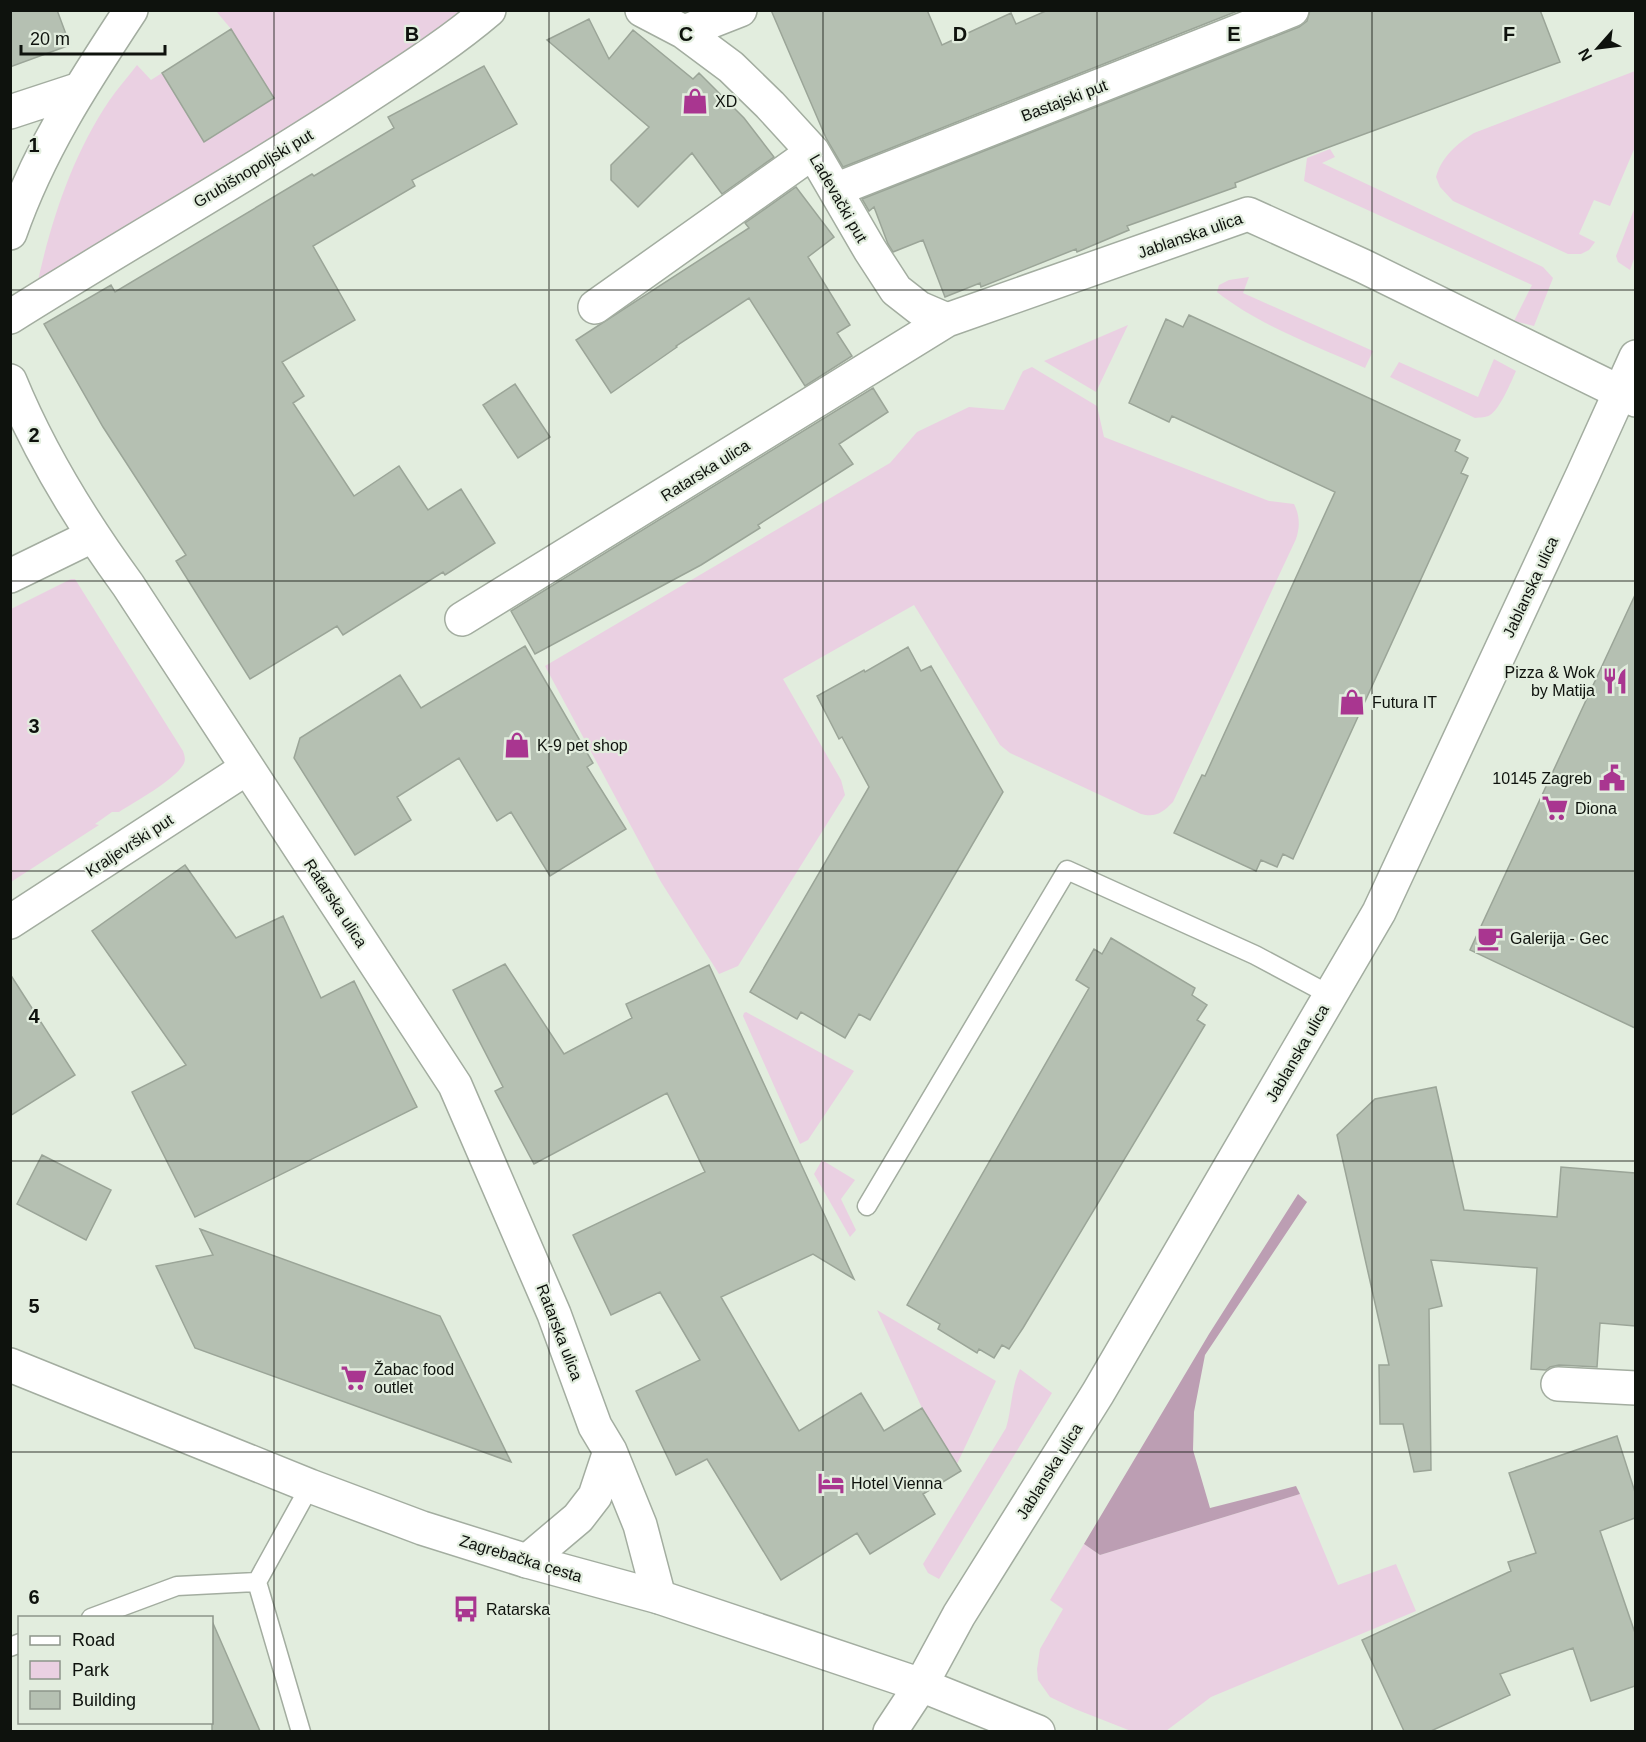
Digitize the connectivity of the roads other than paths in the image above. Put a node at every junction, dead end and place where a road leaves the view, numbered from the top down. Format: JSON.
{"nodes":[{"id":1,"x":131,"y":10,"type":"edge"},
{"id":2,"x":489,"y":10,"type":"edge"},
{"id":3,"x":642,"y":10,"type":"edge"},
{"id":4,"x":740,"y":10,"type":"edge"},
{"id":5,"x":1292,"y":10,"type":"edge"},
{"id":6,"x":684,"y":32,"type":"junction"},
{"id":7,"x":80,"y":89,"type":"junction"},
{"id":8,"x":10,"y":112,"type":"edge"},
{"id":9,"x":813,"y":152,"type":"junction"},
{"id":10,"x":835,"y":190,"type":"junction"},
{"id":11,"x":10,"y":233,"type":"edge"},
{"id":12,"x":596,"y":307,"type":"dead end"},
{"id":13,"x":10,"y":316,"type":"edge"},
{"id":14,"x":947,"y":320,"type":"junction"},
{"id":15,"x":1635,"y":357,"type":"edge"},
{"id":16,"x":10,"y":381,"type":"edge"},
{"id":17,"x":1627,"y":396,"type":"edge"},
{"id":18,"x":92,"y":536,"type":"junction"},
{"id":19,"x":10,"y":576,"type":"edge"},
{"id":20,"x":462,"y":619,"type":"dead end"},
{"id":21,"x":247,"y":768,"type":"junction"},
{"id":22,"x":10,"y":922,"type":"edge"},
{"id":23,"x":1330,"y":995,"type":"junction"},
{"id":24,"x":867,"y":1206,"type":"dead end"},
{"id":25,"x":10,"y":1365,"type":"edge"},
{"id":26,"x":1558,"y":1384,"type":"dead end"},
{"id":27,"x":1635,"y":1388,"type":"edge"},
{"id":28,"x":610,"y":1451,"type":"junction"},
{"id":29,"x":310,"y":1486,"type":"junction"},
{"id":30,"x":526,"y":1561,"type":"junction"},
{"id":31,"x":257,"y":1582,"type":"junction"},
{"id":32,"x":659,"y":1597,"type":"junction"},
{"id":33,"x":94,"y":1616,"type":"edge"},
{"id":34,"x":921,"y":1685,"type":"junction"},
{"id":35,"x":302,"y":1731,"type":"edge"},
{"id":36,"x":890,"y":1731,"type":"edge"},
{"id":37,"x":1038,"y":1731,"type":"edge"}],
"edges":[{"from":1,"to":7,"type":"street"},
{"from":2,"to":13,"type":"street","name":"Grubišnopoljski put"},
{"from":3,"to":6,"type":"street","name":"Ladevački put"},
{"from":4,"to":6,"type":"street"},
{"from":5,"to":10,"type":"street","name":"Bastajski put"},
{"from":6,"to":9,"type":"street","name":"Ladevački put"},
{"from":7,"to":8,"type":"street"},
{"from":7,"to":11,"type":"street"},
{"from":9,"to":10,"type":"street","name":"Ladevački put"},
{"from":9,"to":12,"type":"street"},
{"from":10,"to":14,"type":"street","name":"Ladevački put"},
{"from":14,"to":17,"type":"street","name":"Jablanska ulica"},
{"from":14,"to":20,"type":"street","name":"Ratarska ulica"},
{"from":15,"to":17,"type":"street","name":"Jablanska ulica"},
{"from":16,"to":18,"type":"street","name":"Ratarska ulica"},
{"from":17,"to":23,"type":"street","name":"Jablanska ulica"},
{"from":18,"to":19,"type":"street"},
{"from":18,"to":21,"type":"street","name":"Ratarska ulica"},
{"from":21,"to":22,"type":"street","name":"Kraljevrški put"},
{"from":21,"to":28,"type":"street","name":"Ratarska ulica"},
{"from":23,"to":24,"type":"lane"},
{"from":23,"to":34,"type":"street","name":"Jablanska ulica"},
{"from":25,"to":29,"type":"street","name":"Zagrebačka cesta"},
{"from":26,"to":27,"type":"street"},
{"from":28,"to":30,"type":"street"},
{"from":28,"to":32,"type":"street","name":"Ratarska ulica"},
{"from":29,"to":30,"type":"street","name":"Zagrebačka cesta"},
{"from":29,"to":31,"type":"lane"},
{"from":30,"to":32,"type":"street","name":"Zagrebačka cesta"},
{"from":31,"to":33,"type":"lane"},
{"from":31,"to":35,"type":"lane"},
{"from":32,"to":34,"type":"street","name":"Zagrebačka cesta"},
{"from":34,"to":36,"type":"street","name":"Jablanska ulica"},
{"from":34,"to":37,"type":"street","name":"Zagrebačka cesta"}]}
